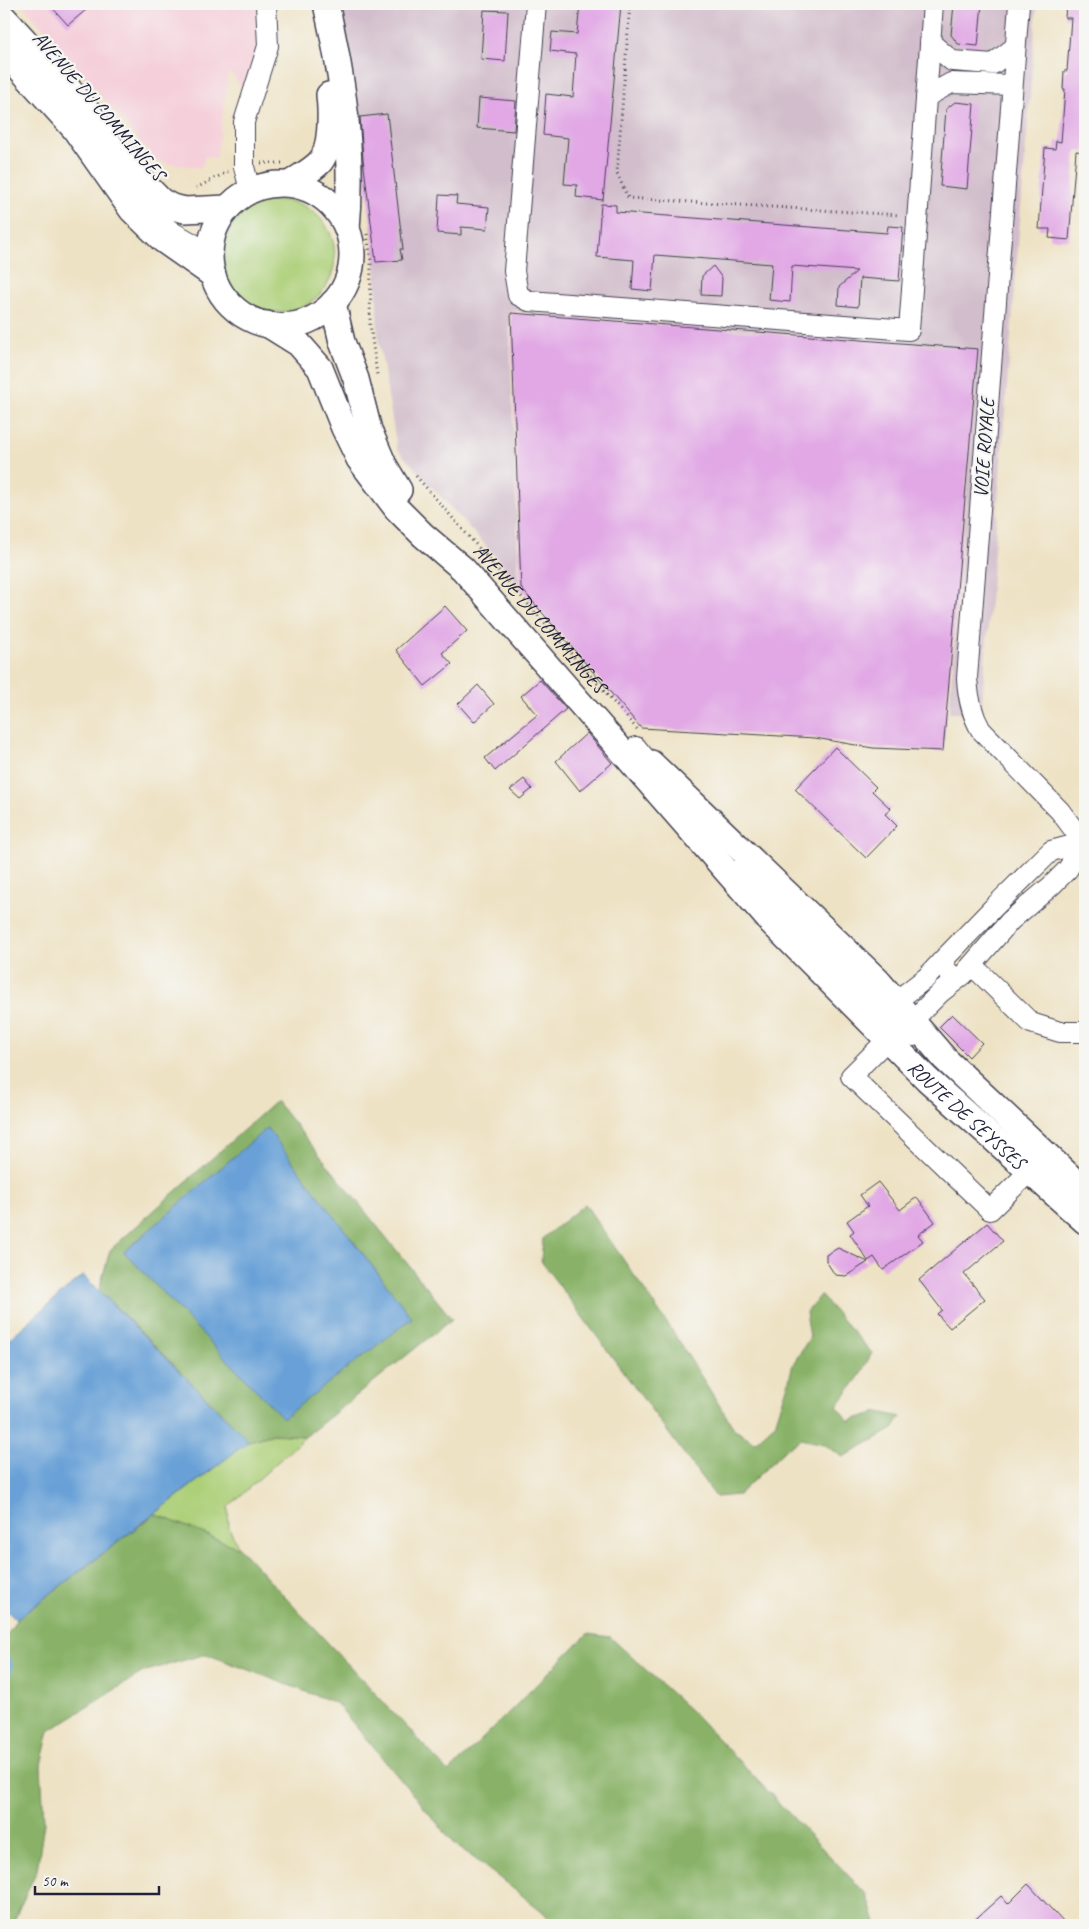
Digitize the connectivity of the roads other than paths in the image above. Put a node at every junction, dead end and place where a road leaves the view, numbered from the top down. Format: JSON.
{"nodes":[{"id":1,"x":266,"y":4,"type":"edge"},
{"id":2,"x":315,"y":4,"type":"edge"},
{"id":3,"x":326,"y":4,"type":"edge"},
{"id":4,"x":536,"y":4,"type":"edge"},
{"id":5,"x":933,"y":4,"type":"edge"},
{"id":6,"x":1019,"y":4,"type":"edge"},
{"id":7,"x":5,"y":21,"type":"edge"},
{"id":8,"x":930,"y":42,"type":"junction"},
{"id":9,"x":1015,"y":47,"type":"junction"},
{"id":10,"x":4,"y":51,"type":"edge"},
{"id":11,"x":1012,"y":86,"type":"junction"},
{"id":12,"x":926,"y":97,"type":"junction"},
{"id":13,"x":118,"y":157,"type":"junction"},
{"id":14,"x":291,"y":173,"type":"junction"},
{"id":15,"x":247,"y":179,"type":"junction"},
{"id":16,"x":227,"y":208,"type":"junction"},
{"id":17,"x":357,"y":231,"type":"junction"},
{"id":18,"x":211,"y":265,"type":"junction"},
{"id":19,"x":333,"y":303,"type":"junction"},
{"id":20,"x":267,"y":324,"type":"junction"},
{"id":21,"x":1084,"y":845,"type":"edge"},
{"id":22,"x":940,"y":964,"type":"junction"},
{"id":23,"x":972,"y":965,"type":"junction"},
{"id":24,"x":956,"y":980,"type":"junction"},
{"id":25,"x":865,"y":992,"type":"junction"},
{"id":26,"x":898,"y":1022,"type":"junction"},
{"id":27,"x":1085,"y":1032,"type":"edge"},
{"id":28,"x":1030,"y":1171,"type":"junction"},
{"id":29,"x":1085,"y":1191,"type":"edge"},
{"id":30,"x":1085,"y":1221,"type":"edge"}],
"edges":[{"from":1,"to":15,"type":"street"},
{"from":2,"to":14,"type":"main road"},
{"from":3,"to":17,"type":"main road"},
{"from":4,"to":12,"type":"street"},
{"from":5,"to":8,"type":"street"},
{"from":6,"to":9,"type":"street","name":"VOIE ROYALE"},
{"from":7,"to":13,"type":"main road","name":"AVENUE DU COMMINGES"},
{"from":8,"to":9,"type":"street"},
{"from":8,"to":12,"type":"street"},
{"from":9,"to":11,"type":"street","name":"VOIE ROYALE"},
{"from":10,"to":18,"type":"main road","name":"AVENUE DU COMMINGES"},
{"from":11,"to":12,"type":"street"},
{"from":11,"to":21,"type":"street","name":"VOIE ROYALE"},
{"from":13,"to":16,"type":"main road","name":"AVENUE DU COMMINGES"},
{"from":13,"to":18,"type":"street"},
{"from":14,"to":15,"type":"main road"},
{"from":14,"to":17,"type":"main road"},
{"from":15,"to":16,"type":"main road"},
{"from":16,"to":18,"type":"main road"},
{"from":17,"to":19,"type":"main road"},
{"from":18,"to":20,"type":"main road"},
{"from":19,"to":20,"type":"main road"},
{"from":19,"to":25,"type":"main road","name":"AVENUE DU COMMINGES"},
{"from":20,"to":25,"type":"main road","name":"AVENUE DU COMMINGES"},
{"from":21,"to":22,"type":"street"},
{"from":21,"to":23,"type":"street"},
{"from":22,"to":24,"type":"street"},
{"from":22,"to":26,"type":"street"},
{"from":23,"to":24,"type":"street"},
{"from":23,"to":27,"type":"street"},
{"from":24,"to":26,"type":"street"},
{"from":25,"to":26,"type":"main road","name":"ROUTE DE SEYSSES"},
{"from":25,"to":26,"type":"main road","name":"ROUTE DE SEYSSES"},
{"from":26,"to":28,"type":"main road","name":"ROUTE DE SEYSSES"},
{"from":26,"to":28,"type":"street"},
{"from":26,"to":29,"type":"main road","name":"ROUTE DE SEYSSES"},
{"from":28,"to":30,"type":"main road","name":"ROUTE DE SEYSSES"}]}
